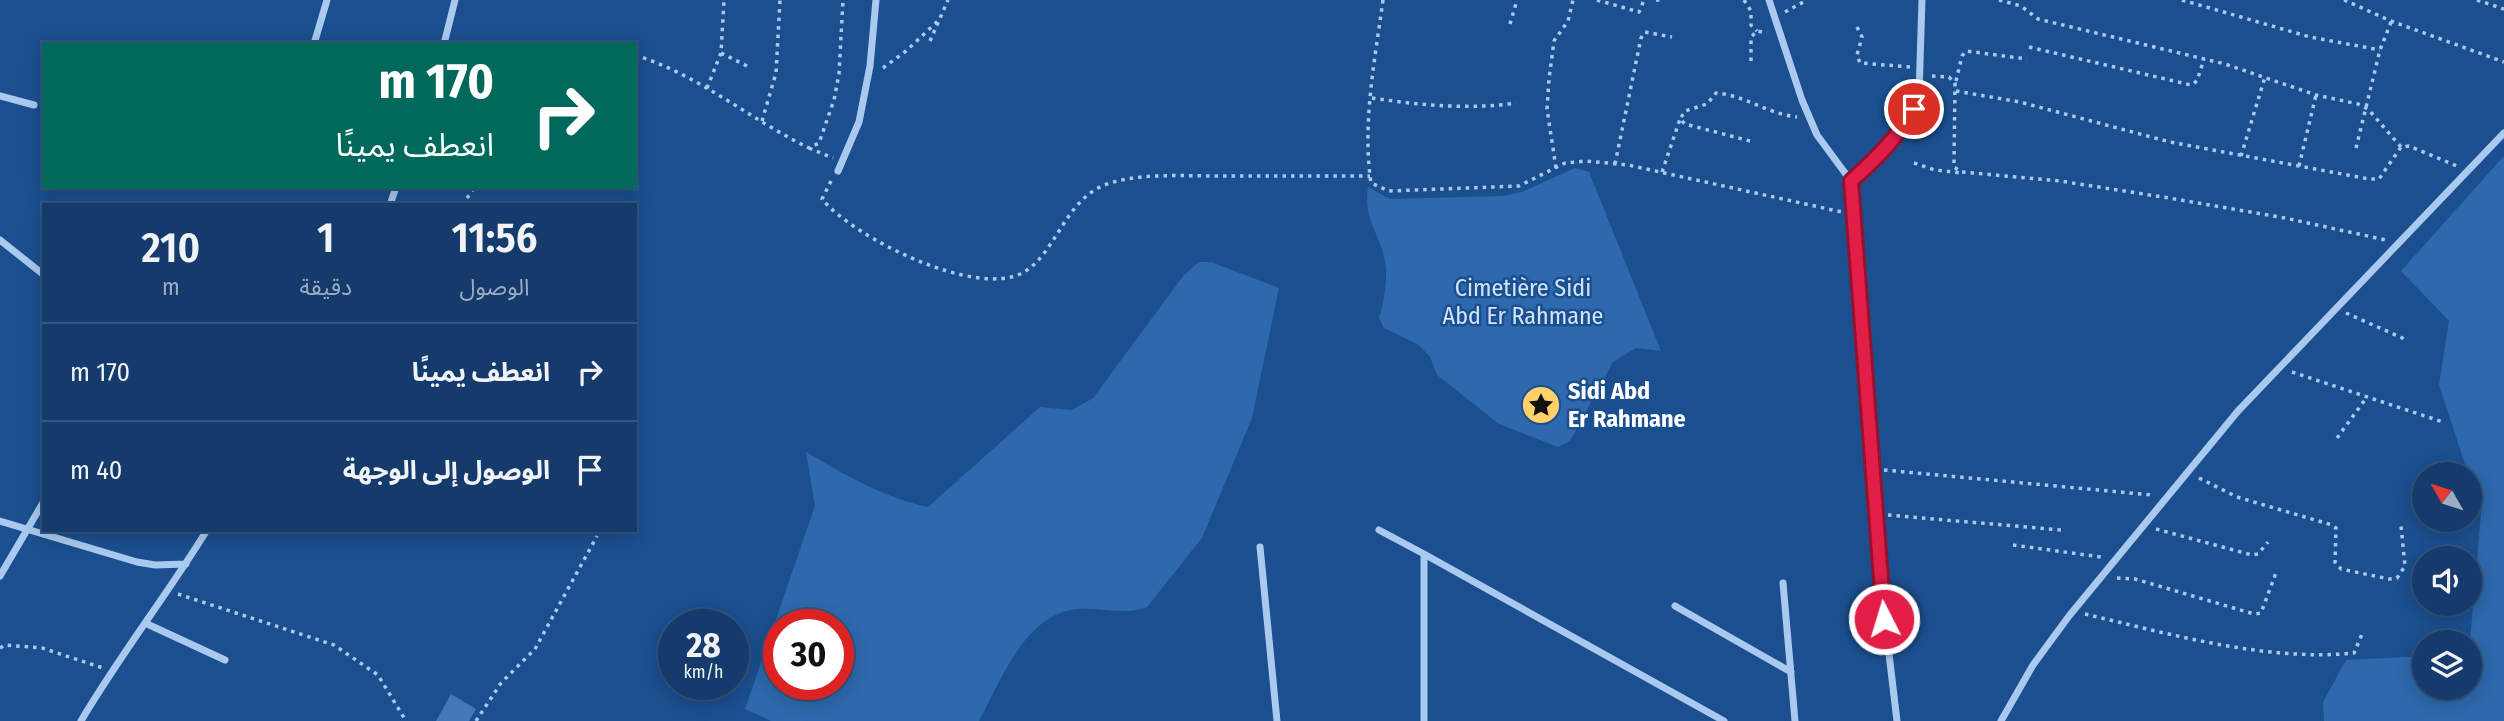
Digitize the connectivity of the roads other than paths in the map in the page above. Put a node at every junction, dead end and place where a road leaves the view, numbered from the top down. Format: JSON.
{"nodes":[{"id":1,"x":327,"y":0,"type":"edge"},
{"id":2,"x":455,"y":0,"type":"edge"},
{"id":3,"x":876,"y":0,"type":"edge"},
{"id":4,"x":1769,"y":0,"type":"edge"},
{"id":5,"x":1922,"y":0,"type":"edge"},
{"id":6,"x":315,"y":42,"type":"edge"},
{"id":7,"x":444,"y":42,"type":"edge"},
{"id":8,"x":0,"y":96,"type":"edge"},
{"id":9,"x":34,"y":105,"type":"dead end"},
{"id":10,"x":2504,"y":133,"type":"edge"},
{"id":11,"x":838,"y":171,"type":"road end"},
{"id":12,"x":1851,"y":181,"type":"junction"},
{"id":13,"x":0,"y":240,"type":"edge"},
{"id":14,"x":42,"y":273,"type":"edge"},
{"id":15,"x":42,"y":504,"type":"edge"},
{"id":16,"x":0,"y":521,"type":"edge"},
{"id":17,"x":26,"y":530,"type":"junction"},
{"id":18,"x":1379,"y":530,"type":"dead end"},
{"id":19,"x":206,"y":532,"type":"edge"},
{"id":20,"x":1260,"y":547,"type":"dead end"},
{"id":21,"x":1424,"y":554,"type":"junction"},
{"id":22,"x":186,"y":564,"type":"junction"},
{"id":23,"x":0,"y":576,"type":"edge"},
{"id":24,"x":1783,"y":583,"type":"dead end"},
{"id":25,"x":1675,"y":606,"type":"dead end"},
{"id":26,"x":145,"y":623,"type":"junction"},
{"id":27,"x":225,"y":660,"type":"dead end"},
{"id":28,"x":1791,"y":672,"type":"junction"},
{"id":29,"x":1426,"y":720,"type":"edge"},
{"id":30,"x":81,"y":721,"type":"edge"},
{"id":31,"x":1277,"y":721,"type":"edge"},
{"id":32,"x":1724,"y":721,"type":"edge"},
{"id":33,"x":1795,"y":721,"type":"edge"},
{"id":34,"x":1897,"y":721,"type":"edge"},
{"id":35,"x":2001,"y":721,"type":"edge"}],
"edges":[{"from":1,"to":6,"type":"street"},
{"from":2,"to":7,"type":"street"},
{"from":3,"to":11,"type":"street"},
{"from":4,"to":12,"type":"street"},
{"from":5,"to":12,"type":"street"},
{"from":8,"to":9,"type":"street"},
{"from":10,"to":35,"type":"street"},
{"from":12,"to":34,"type":"street"},
{"from":13,"to":14,"type":"street"},
{"from":15,"to":17,"type":"street"},
{"from":16,"to":17,"type":"street"},
{"from":17,"to":22,"type":"street"},
{"from":17,"to":23,"type":"street"},
{"from":18,"to":21,"type":"street"},
{"from":19,"to":22,"type":"street"},
{"from":20,"to":31,"type":"street"},
{"from":21,"to":29,"type":"street"},
{"from":21,"to":32,"type":"street"},
{"from":22,"to":26,"type":"street"},
{"from":24,"to":28,"type":"street"},
{"from":25,"to":28,"type":"street"},
{"from":26,"to":27,"type":"street"},
{"from":26,"to":30,"type":"street"},
{"from":28,"to":33,"type":"street"}]}
